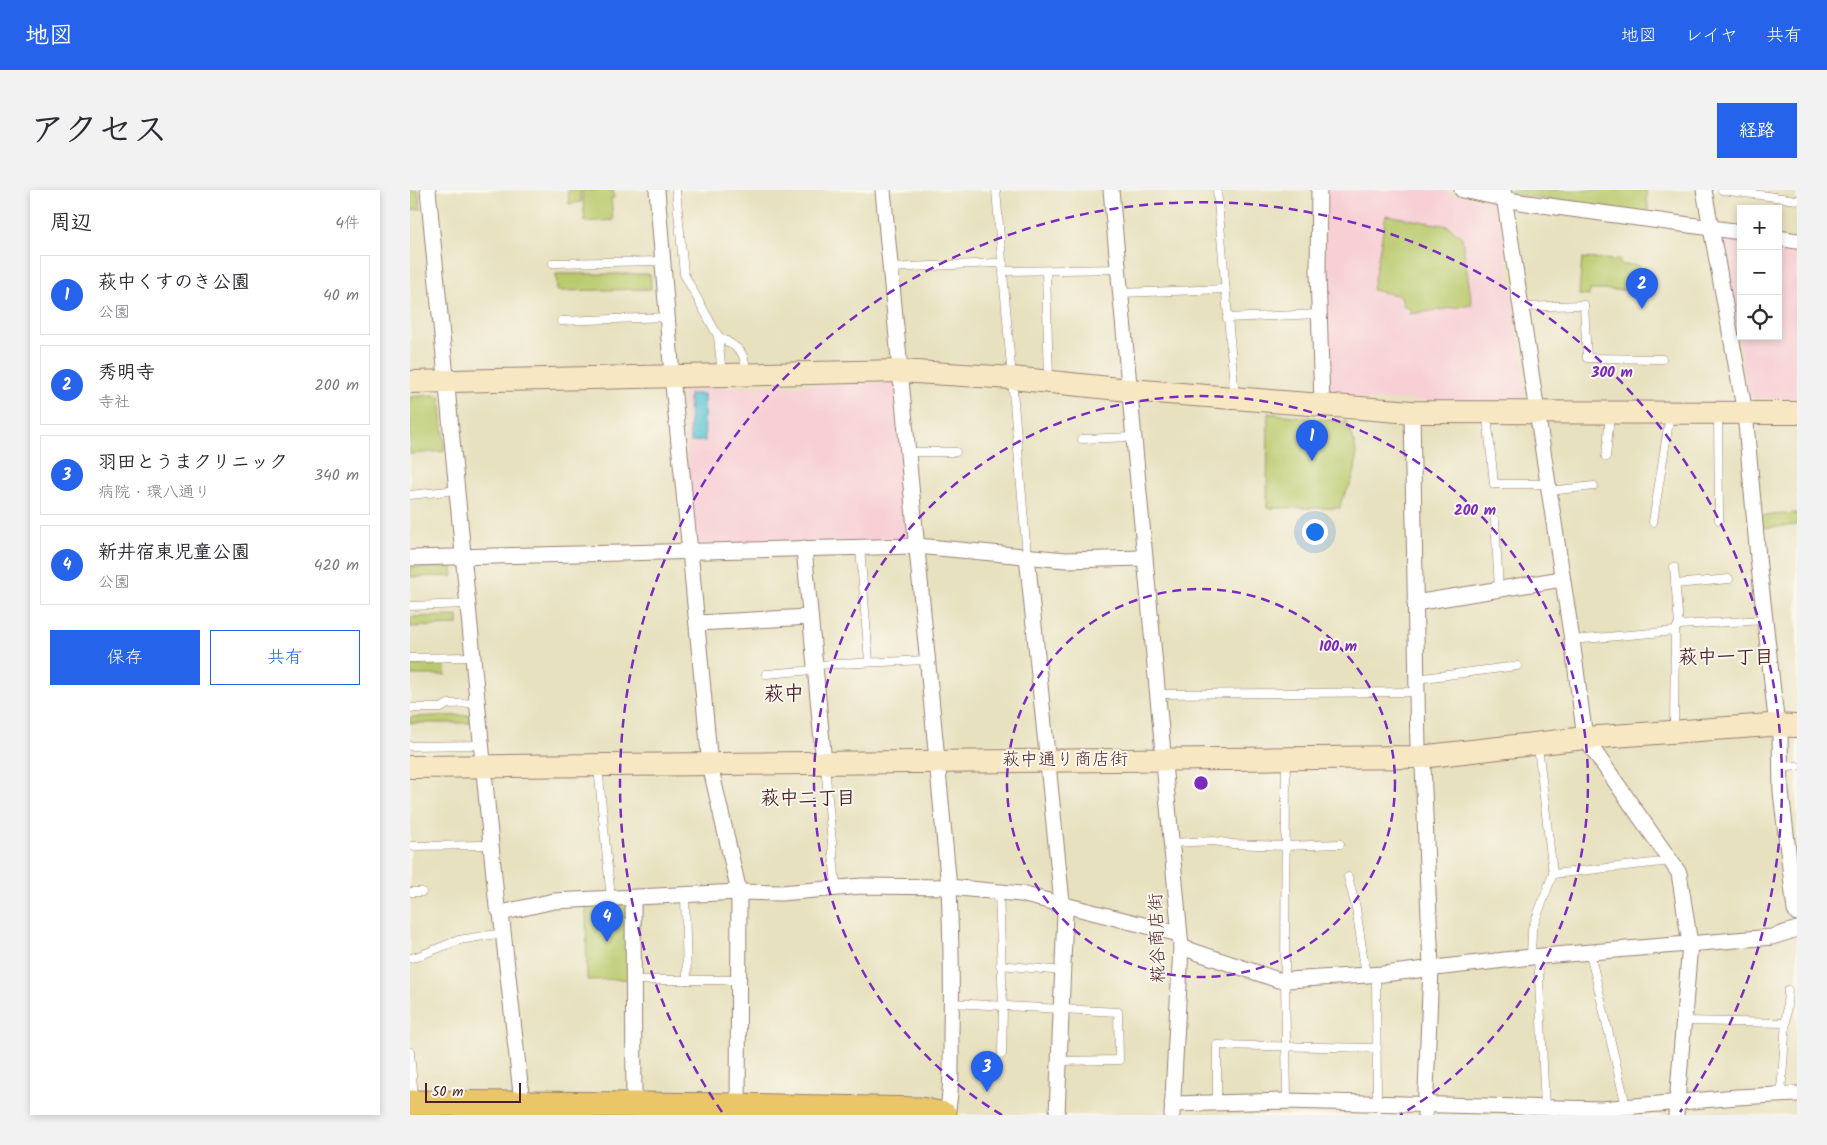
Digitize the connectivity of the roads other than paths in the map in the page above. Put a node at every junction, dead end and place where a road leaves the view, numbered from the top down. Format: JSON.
{"nodes":[{"id":1,"x":428,"y":190,"type":"edge"},
{"id":2,"x":657,"y":190,"type":"edge"},
{"id":3,"x":676,"y":190,"type":"edge"},
{"id":4,"x":883,"y":190,"type":"edge"},
{"id":5,"x":996,"y":190,"type":"edge"},
{"id":6,"x":1111,"y":190,"type":"edge"},
{"id":7,"x":1217,"y":190,"type":"edge"},
{"id":8,"x":1319,"y":190,"type":"edge"},
{"id":9,"x":1462,"y":190,"type":"edge"},
{"id":10,"x":1704,"y":190,"type":"edge"},
{"id":11,"x":1722,"y":190,"type":"edge"},
{"id":12,"x":1503,"y":194,"type":"edge"},
{"id":13,"x":1797,"y":200,"type":"edge"},
{"id":14,"x":1711,"y":227,"type":"junction"},
{"id":15,"x":1737,"y":231,"type":"edge"},
{"id":16,"x":1782,"y":239,"type":"edge"},
{"id":17,"x":1797,"y":241,"type":"edge"},
{"id":18,"x":663,"y":261,"type":"junction"},
{"id":19,"x":553,"y":263,"type":"dead end"},
{"id":20,"x":890,"y":268,"type":"junction"},
{"id":21,"x":1004,"y":268,"type":"junction"},
{"id":22,"x":1118,"y":270,"type":"junction"},
{"id":23,"x":1046,"y":271,"type":"junction"},
{"id":24,"x":1225,"y":289,"type":"junction"},
{"id":25,"x":1120,"y":293,"type":"junction"},
{"id":26,"x":1522,"y":307,"type":"junction"},
{"id":27,"x":1319,"y":314,"type":"junction"},
{"id":28,"x":667,"y":317,"type":"junction"},
{"id":29,"x":1227,"y":318,"type":"junction"},
{"id":30,"x":561,"y":321,"type":"dead end"},
{"id":31,"x":718,"y":336,"type":"junction"},
{"id":32,"x":1662,"y":359,"type":"dead end"},
{"id":33,"x":899,"y":371,"type":"junction"},
{"id":34,"x":722,"y":375,"type":"junction"},
{"id":35,"x":746,"y":375,"type":"junction"},
{"id":36,"x":672,"y":376,"type":"junction"},
{"id":37,"x":1012,"y":378,"type":"junction"},
{"id":38,"x":410,"y":382,"type":"edge"},
{"id":39,"x":446,"y":382,"type":"junction"},
{"id":40,"x":1049,"y":382,"type":"junction"},
{"id":41,"x":1129,"y":390,"type":"junction"},
{"id":42,"x":1236,"y":399,"type":"junction"},
{"id":43,"x":1322,"y":406,"type":"junction"},
{"id":44,"x":1412,"y":412,"type":"junction"},
{"id":45,"x":1487,"y":413,"type":"junction"},
{"id":46,"x":1537,"y":413,"type":"junction"},
{"id":47,"x":1611,"y":413,"type":"junction"},
{"id":48,"x":1670,"y":413,"type":"junction"},
{"id":49,"x":1718,"y":413,"type":"junction"},
{"id":50,"x":1745,"y":413,"type":"junction"},
{"id":51,"x":1797,"y":413,"type":"edge"},
{"id":52,"x":1134,"y":437,"type":"junction"},
{"id":53,"x":1082,"y":438,"type":"dead end"},
{"id":54,"x":909,"y":452,"type":"junction"},
{"id":55,"x":956,"y":452,"type":"dead end"},
{"id":56,"x":1606,"y":457,"type":"dead end"},
{"id":57,"x":1594,"y":486,"type":"dead end"},
{"id":58,"x":1549,"y":488,"type":"junction"},
{"id":59,"x":457,"y":490,"type":"junction"},
{"id":60,"x":410,"y":495,"type":"edge"},
{"id":61,"x":1495,"y":520,"type":"dead end"},
{"id":62,"x":1719,"y":520,"type":"dead end"},
{"id":63,"x":1653,"y":522,"type":"dead end"},
{"id":64,"x":917,"y":546,"type":"junction"},
{"id":65,"x":860,"y":547,"type":"junction"},
{"id":66,"x":804,"y":548,"type":"junction"},
{"id":67,"x":690,"y":551,"type":"junction"},
{"id":68,"x":464,"y":556,"type":"junction"},
{"id":69,"x":1027,"y":556,"type":"junction"},
{"id":70,"x":410,"y":558,"type":"edge"},
{"id":71,"x":1144,"y":558,"type":"junction"},
{"id":72,"x":1674,"y":567,"type":"dead end"},
{"id":73,"x":1562,"y":579,"type":"junction"},
{"id":74,"x":1729,"y":579,"type":"dead end"},
{"id":75,"x":1675,"y":584,"type":"junction"},
{"id":76,"x":1499,"y":589,"type":"junction"},
{"id":77,"x":1415,"y":603,"type":"junction"},
{"id":78,"x":468,"y":604,"type":"junction"},
{"id":79,"x":410,"y":606,"type":"edge"},
{"id":80,"x":810,"y":618,"type":"junction"},
{"id":81,"x":1765,"y":620,"type":"junction"},
{"id":82,"x":696,"y":623,"type":"junction"},
{"id":83,"x":1677,"y":628,"type":"junction"},
{"id":84,"x":1572,"y":640,"type":"junction"},
{"id":85,"x":473,"y":657,"type":"junction"},
{"id":86,"x":410,"y":658,"type":"edge"},
{"id":87,"x":927,"y":660,"type":"junction"},
{"id":88,"x":869,"y":662,"type":"junction"},
{"id":89,"x":1517,"y":666,"type":"dead end"},
{"id":90,"x":815,"y":667,"type":"junction"},
{"id":91,"x":766,"y":674,"type":"dead end"},
{"id":92,"x":1416,"y":686,"type":"junction"},
{"id":93,"x":1157,"y":694,"type":"junction"},
{"id":94,"x":478,"y":703,"type":"junction"},
{"id":95,"x":410,"y":708,"type":"edge"},
{"id":96,"x":1787,"y":726,"type":"edge"},
{"id":97,"x":1674,"y":731,"type":"junction"},
{"id":98,"x":1584,"y":738,"type":"junction"},
{"id":99,"x":1538,"y":743,"type":"junction"},
{"id":100,"x":410,"y":746,"type":"edge"},
{"id":101,"x":483,"y":756,"type":"junction"},
{"id":102,"x":1420,"y":757,"type":"junction"},
{"id":103,"x":1286,"y":759,"type":"junction"},
{"id":104,"x":1048,"y":760,"type":"junction"},
{"id":105,"x":937,"y":761,"type":"junction"},
{"id":106,"x":824,"y":763,"type":"junction"},
{"id":107,"x":710,"y":765,"type":"junction"},
{"id":108,"x":1164,"y":765,"type":"junction"},
{"id":109,"x":598,"y":766,"type":"junction"},
{"id":110,"x":1797,"y":766,"type":"edge"},
{"id":111,"x":410,"y":767,"type":"edge"},
{"id":112,"x":1781,"y":768,"type":"junction"},
{"id":113,"x":1171,"y":843,"type":"junction"},
{"id":114,"x":1340,"y":844,"type":"dead end"},
{"id":115,"x":492,"y":845,"type":"junction"},
{"id":116,"x":410,"y":846,"type":"edge"},
{"id":117,"x":1285,"y":846,"type":"junction"},
{"id":118,"x":1671,"y":861,"type":"junction"},
{"id":119,"x":1553,"y":874,"type":"junction"},
{"id":120,"x":1348,"y":877,"type":"dead end"},
{"id":121,"x":949,"y":887,"type":"junction"},
{"id":122,"x":836,"y":888,"type":"junction"},
{"id":123,"x":998,"y":891,"type":"junction"},
{"id":124,"x":410,"y":892,"type":"edge"},
{"id":125,"x":422,"y":892,"type":"dead end"},
{"id":126,"x":739,"y":892,"type":"junction"},
{"id":127,"x":684,"y":895,"type":"junction"},
{"id":128,"x":633,"y":898,"type":"junction"},
{"id":129,"x":611,"y":899,"type":"junction"},
{"id":130,"x":1062,"y":903,"type":"junction"},
{"id":131,"x":501,"y":913,"type":"junction"},
{"id":132,"x":1797,"y":913,"type":"edge"},
{"id":133,"x":1797,"y":929,"type":"edge"},
{"id":134,"x":503,"y":934,"type":"junction"},
{"id":135,"x":1180,"y":940,"type":"junction"},
{"id":136,"x":1690,"y":944,"type":"junction"},
{"id":137,"x":1590,"y":953,"type":"junction"},
{"id":138,"x":1534,"y":956,"type":"junction"},
{"id":139,"x":410,"y":958,"type":"edge"},
{"id":140,"x":1000,"y":965,"type":"junction"},
{"id":141,"x":1431,"y":968,"type":"junction"},
{"id":142,"x":1062,"y":971,"type":"junction"},
{"id":143,"x":1371,"y":975,"type":"junction"},
{"id":144,"x":634,"y":980,"type":"junction"},
{"id":145,"x":687,"y":980,"type":"junction"},
{"id":146,"x":738,"y":980,"type":"junction"},
{"id":147,"x":1285,"y":980,"type":"junction"},
{"id":148,"x":1788,"y":990,"type":"dead end"},
{"id":149,"x":952,"y":1003,"type":"junction"},
{"id":150,"x":1003,"y":1007,"type":"junction"},
{"id":151,"x":1061,"y":1009,"type":"junction"},
{"id":152,"x":1683,"y":1021,"type":"junction"},
{"id":153,"x":1786,"y":1022,"type":"junction"},
{"id":154,"x":1286,"y":1047,"type":"junction"},
{"id":155,"x":1377,"y":1048,"type":"junction"},
{"id":156,"x":410,"y":1052,"type":"edge"},
{"id":157,"x":1002,"y":1054,"type":"dead end"},
{"id":158,"x":1059,"y":1061,"type":"junction"},
{"id":159,"x":1781,"y":1094,"type":"junction"},
{"id":160,"x":1797,"y":1094,"type":"edge"},
{"id":161,"x":1287,"y":1101,"type":"junction"},
{"id":162,"x":1217,"y":1102,"type":"junction"},
{"id":163,"x":412,"y":1103,"type":"edge"},
{"id":164,"x":1377,"y":1103,"type":"junction"},
{"id":165,"x":634,"y":1105,"type":"junction"},
{"id":166,"x":1626,"y":1106,"type":"junction"},
{"id":167,"x":1545,"y":1108,"type":"junction"},
{"id":168,"x":1676,"y":1108,"type":"edge"},
{"id":169,"x":523,"y":1109,"type":"edge"},
{"id":170,"x":1172,"y":1109,"type":"edge"},
{"id":171,"x":738,"y":1110,"type":"edge"},
{"id":172,"x":1425,"y":1110,"type":"edge"},
{"id":173,"x":1521,"y":1111,"type":"edge"},
{"id":174,"x":945,"y":1115,"type":"edge"},
{"id":175,"x":1057,"y":1115,"type":"edge"}],
"edges":[{"from":1,"to":39,"type":"street"},
{"from":2,"to":18,"type":"street"},
{"from":3,"to":31,"type":"lane"},
{"from":4,"to":20,"type":"street"},
{"from":5,"to":21,"type":"lane"},
{"from":6,"to":22,"type":"street","name":"糀谷商店街"},
{"from":7,"to":24,"type":"lane"},
{"from":8,"to":27,"type":"street"},
{"from":9,"to":12,"type":"street"},
{"from":10,"to":14,"type":"street"},
{"from":11,"to":13,"type":"lane"},
{"from":12,"to":14,"type":"street"},
{"from":12,"to":26,"type":"street"},
{"from":14,"to":15,"type":"street"},
{"from":14,"to":50,"type":"street"},
{"from":16,"to":17,"type":"street"},
{"from":18,"to":19,"type":"lane"},
{"from":18,"to":28,"type":"street"},
{"from":20,"to":21,"type":"lane"},
{"from":20,"to":33,"type":"street"},
{"from":21,"to":23,"type":"lane"},
{"from":21,"to":37,"type":"lane"},
{"from":22,"to":23,"type":"lane"},
{"from":22,"to":25,"type":"street","name":"糀谷商店街"},
{"from":23,"to":40,"type":"lane"},
{"from":24,"to":25,"type":"lane"},
{"from":24,"to":29,"type":"lane"},
{"from":25,"to":41,"type":"street","name":"糀谷商店街"},
{"from":26,"to":32,"type":"lane"},
{"from":26,"to":46,"type":"street"},
{"from":27,"to":29,"type":"lane"},
{"from":27,"to":43,"type":"street"},
{"from":28,"to":30,"type":"lane"},
{"from":28,"to":36,"type":"street"},
{"from":29,"to":42,"type":"lane"},
{"from":31,"to":34,"type":"lane"},
{"from":31,"to":35,"type":"lane"},
{"from":33,"to":35,"type":"street"},
{"from":33,"to":37,"type":"street"},
{"from":33,"to":54,"type":"street"},
{"from":34,"to":35,"type":"street"},
{"from":34,"to":36,"type":"street"},
{"from":36,"to":39,"type":"street"},
{"from":36,"to":67,"type":"street"},
{"from":37,"to":40,"type":"street"},
{"from":37,"to":69,"type":"lane"},
{"from":38,"to":39,"type":"street"},
{"from":39,"to":59,"type":"street"},
{"from":40,"to":41,"type":"street"},
{"from":41,"to":42,"type":"street"},
{"from":41,"to":52,"type":"street","name":"糀谷商店街"},
{"from":42,"to":43,"type":"street"},
{"from":43,"to":44,"type":"street"},
{"from":44,"to":45,"type":"street"},
{"from":44,"to":77,"type":"street"},
{"from":45,"to":46,"type":"street"},
{"from":45,"to":58,"type":"lane"},
{"from":46,"to":47,"type":"street"},
{"from":46,"to":58,"type":"street"},
{"from":47,"to":48,"type":"street"},
{"from":47,"to":56,"type":"lane"},
{"from":48,"to":49,"type":"street"},
{"from":48,"to":63,"type":"lane"},
{"from":49,"to":50,"type":"street"},
{"from":49,"to":62,"type":"lane"},
{"from":50,"to":51,"type":"street"},
{"from":50,"to":81,"type":"street"},
{"from":52,"to":53,"type":"lane"},
{"from":52,"to":71,"type":"street","name":"糀谷商店街"},
{"from":54,"to":55,"type":"lane"},
{"from":54,"to":64,"type":"street"},
{"from":57,"to":58,"type":"lane"},
{"from":58,"to":73,"type":"street"},
{"from":59,"to":60,"type":"lane"},
{"from":59,"to":68,"type":"street"},
{"from":61,"to":76,"type":"lane"},
{"from":64,"to":65,"type":"street"},
{"from":64,"to":69,"type":"street"},
{"from":64,"to":87,"type":"street"},
{"from":65,"to":66,"type":"street"},
{"from":65,"to":88,"type":"lane"},
{"from":66,"to":67,"type":"street"},
{"from":66,"to":80,"type":"street"},
{"from":67,"to":68,"type":"street"},
{"from":67,"to":82,"type":"street"},
{"from":68,"to":70,"type":"street"},
{"from":68,"to":78,"type":"street"},
{"from":69,"to":71,"type":"street"},
{"from":69,"to":104,"type":"street"},
{"from":71,"to":93,"type":"street","name":"糀谷商店街"},
{"from":72,"to":75,"type":"lane"},
{"from":73,"to":76,"type":"street"},
{"from":73,"to":84,"type":"street"},
{"from":74,"to":75,"type":"lane"},
{"from":75,"to":83,"type":"lane"},
{"from":76,"to":77,"type":"street"},
{"from":77,"to":92,"type":"street"},
{"from":78,"to":79,"type":"lane"},
{"from":78,"to":85,"type":"street"},
{"from":80,"to":82,"type":"street"},
{"from":80,"to":90,"type":"street"},
{"from":81,"to":83,"type":"lane"},
{"from":81,"to":96,"type":"street"},
{"from":82,"to":107,"type":"street"},
{"from":83,"to":84,"type":"lane"},
{"from":83,"to":97,"type":"lane"},
{"from":84,"to":98,"type":"street"},
{"from":85,"to":86,"type":"lane"},
{"from":85,"to":94,"type":"street"},
{"from":87,"to":88,"type":"lane"},
{"from":87,"to":105,"type":"street"},
{"from":88,"to":90,"type":"lane"},
{"from":89,"to":92,"type":"lane"},
{"from":90,"to":91,"type":"lane"},
{"from":90,"to":106,"type":"street"},
{"from":92,"to":93,"type":"lane"},
{"from":92,"to":102,"type":"street"},
{"from":93,"to":108,"type":"street","name":"糀谷商店街"},
{"from":94,"to":95,"type":"lane"},
{"from":94,"to":101,"type":"street"},
{"from":96,"to":97,"type":"street","name":"萩中通り商店街"},
{"from":96,"to":112,"type":"street"},
{"from":97,"to":98,"type":"street","name":"萩中通り商店街"},
{"from":98,"to":99,"type":"street","name":"萩中通り商店街"},
{"from":98,"to":118,"type":"street"},
{"from":99,"to":102,"type":"street","name":"萩中通り商店街"},
{"from":99,"to":119,"type":"lane"},
{"from":100,"to":101,"type":"lane"},
{"from":101,"to":109,"type":"street","name":"萩中通り商店街"},
{"from":101,"to":111,"type":"street","name":"萩中通り商店街"},
{"from":101,"to":115,"type":"street"},
{"from":102,"to":103,"type":"street","name":"萩中通り商店街"},
{"from":102,"to":141,"type":"street"},
{"from":103,"to":108,"type":"street","name":"萩中通り商店街"},
{"from":103,"to":117,"type":"lane"},
{"from":104,"to":105,"type":"street","name":"萩中通り商店街"},
{"from":104,"to":108,"type":"street","name":"萩中通り商店街"},
{"from":104,"to":130,"type":"street"},
{"from":105,"to":106,"type":"street","name":"萩中通り商店街"},
{"from":105,"to":121,"type":"street"},
{"from":106,"to":107,"type":"street","name":"萩中通り商店街"},
{"from":106,"to":122,"type":"lane"},
{"from":107,"to":109,"type":"street","name":"萩中通り商店街"},
{"from":107,"to":126,"type":"street"},
{"from":108,"to":113,"type":"street","name":"糀谷商店街"},
{"from":109,"to":129,"type":"lane"},
{"from":110,"to":112,"type":"lane"},
{"from":112,"to":132,"type":"street"},
{"from":113,"to":117,"type":"lane"},
{"from":113,"to":135,"type":"street","name":"糀谷商店街"},
{"from":114,"to":117,"type":"lane"},
{"from":115,"to":116,"type":"lane"},
{"from":115,"to":131,"type":"street"},
{"from":117,"to":147,"type":"lane"},
{"from":118,"to":119,"type":"lane"},
{"from":118,"to":136,"type":"street"},
{"from":119,"to":138,"type":"lane"},
{"from":120,"to":143,"type":"lane"},
{"from":121,"to":122,"type":"street"},
{"from":121,"to":123,"type":"street"},
{"from":121,"to":149,"type":"street"},
{"from":122,"to":126,"type":"street"},
{"from":123,"to":130,"type":"street"},
{"from":123,"to":140,"type":"lane"},
{"from":124,"to":125,"type":"lane"},
{"from":126,"to":127,"type":"street"},
{"from":126,"to":146,"type":"street"},
{"from":127,"to":128,"type":"street"},
{"from":127,"to":145,"type":"lane"},
{"from":128,"to":129,"type":"street"},
{"from":128,"to":144,"type":"street"},
{"from":129,"to":131,"type":"street"},
{"from":130,"to":135,"type":"street"},
{"from":130,"to":142,"type":"street"},
{"from":131,"to":134,"type":"street"},
{"from":133,"to":136,"type":"street"},
{"from":134,"to":139,"type":"lane"},
{"from":134,"to":169,"type":"street"},
{"from":135,"to":147,"type":"street"},
{"from":135,"to":170,"type":"street","name":"糀谷商店街"},
{"from":136,"to":137,"type":"street"},
{"from":136,"to":152,"type":"street"},
{"from":137,"to":138,"type":"street"},
{"from":137,"to":166,"type":"lane"},
{"from":138,"to":141,"type":"street"},
{"from":138,"to":167,"type":"lane"},
{"from":140,"to":142,"type":"lane"},
{"from":140,"to":150,"type":"lane"},
{"from":141,"to":143,"type":"street"},
{"from":141,"to":172,"type":"street"},
{"from":142,"to":151,"type":"street"},
{"from":143,"to":147,"type":"street"},
{"from":143,"to":155,"type":"lane"},
{"from":144,"to":145,"type":"lane"},
{"from":144,"to":165,"type":"street"},
{"from":145,"to":146,"type":"lane"},
{"from":146,"to":171,"type":"street"},
{"from":147,"to":154,"type":"lane"},
{"from":148,"to":153,"type":"lane"},
{"from":149,"to":150,"type":"lane"},
{"from":149,"to":174,"type":"street"},
{"from":150,"to":151,"type":"lane"},
{"from":150,"to":157,"type":"lane"},
{"from":151,"to":158,"type":"street"},
{"from":151,"to":158,"type":"lane"},
{"from":152,"to":153,"type":"lane"},
{"from":152,"to":168,"type":"street"},
{"from":153,"to":159,"type":"lane"},
{"from":154,"to":155,"type":"lane"},
{"from":154,"to":161,"type":"lane"},
{"from":154,"to":162,"type":"lane"},
{"from":155,"to":164,"type":"lane"},
{"from":156,"to":163,"type":"lane"},
{"from":158,"to":175,"type":"street"},
{"from":159,"to":160,"type":"street"},
{"from":159,"to":168,"type":"street"},
{"from":161,"to":162,"type":"street"},
{"from":161,"to":164,"type":"street"},
{"from":162,"to":170,"type":"street"},
{"from":163,"to":169,"type":"main road"},
{"from":164,"to":172,"type":"street"},
{"from":165,"to":169,"type":"main road"},
{"from":165,"to":171,"type":"main road"},
{"from":166,"to":167,"type":"street"},
{"from":166,"to":168,"type":"street"},
{"from":167,"to":173,"type":"street"},
{"from":171,"to":174,"type":"main road"},
{"from":172,"to":173,"type":"street"}]}
